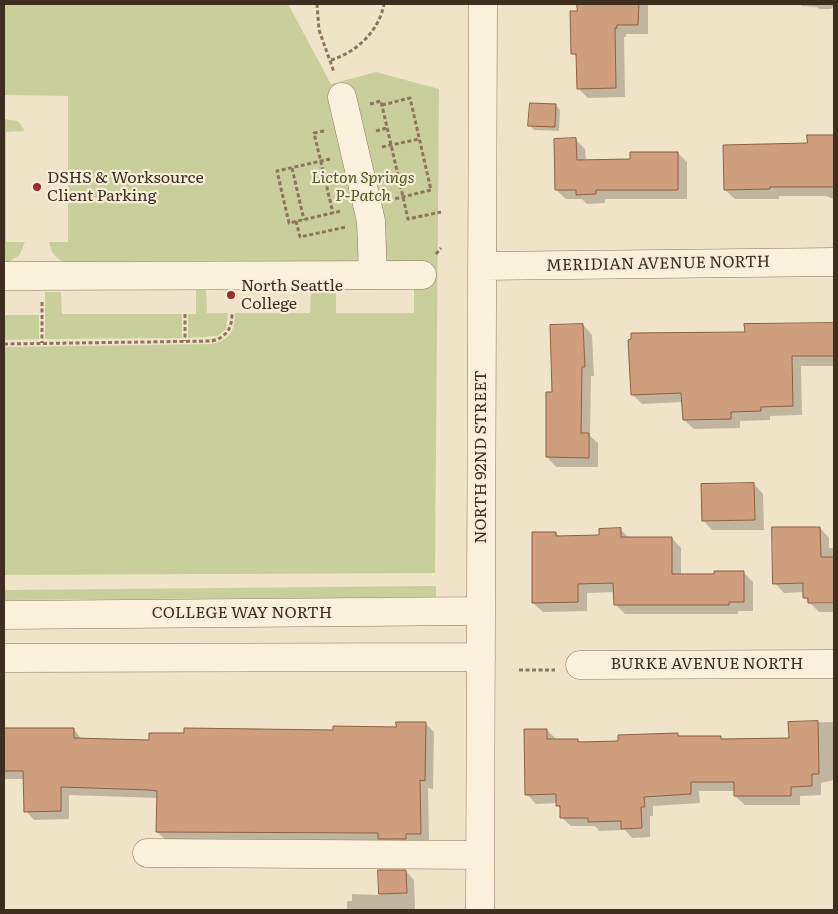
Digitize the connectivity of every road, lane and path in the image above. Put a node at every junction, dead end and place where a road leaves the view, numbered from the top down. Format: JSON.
{"nodes":[{"id":1,"x":317,"y":4,"type":"edge"},
{"id":2,"x":384,"y":4,"type":"edge"},
{"id":3,"x":483,"y":4,"type":"edge"},
{"id":4,"x":342,"y":96,"type":"dead end"},
{"id":5,"x":381,"y":101,"type":"dead end"},
{"id":6,"x":349,"y":125,"type":"junction"},
{"id":7,"x":292,"y":168,"type":"dead end"},
{"id":8,"x":277,"y":171,"type":"dead end"},
{"id":9,"x":441,"y":212,"type":"dead end"},
{"id":10,"x":333,"y":213,"type":"dead end"},
{"id":11,"x":304,"y":220,"type":"dead end"},
{"id":12,"x":296,"y":221,"type":"dead end"},
{"id":13,"x":371,"y":221,"type":"junction"},
{"id":14,"x":289,"y":223,"type":"dead end"},
{"id":15,"x":834,"y":262,"type":"edge"},
{"id":16,"x":482,"y":266,"type":"junction"},
{"id":17,"x":373,"y":275,"type":"junction"},
{"id":18,"x":422,"y":275,"type":"dead end"},
{"id":19,"x":4,"y":276,"type":"edge"},
{"id":20,"x":232,"y":313,"type":"dead end"},
{"id":21,"x":185,"y":314,"type":"dead end"},
{"id":22,"x":42,"y":316,"type":"dead end"},
{"id":23,"x":185,"y":341,"type":"junction"},
{"id":24,"x":42,"y":343,"type":"junction"},
{"id":25,"x":4,"y":344,"type":"edge"},
{"id":26,"x":481,"y":611,"type":"junction"},
{"id":27,"x":4,"y":615,"type":"edge"},
{"id":28,"x":481,"y":657,"type":"junction"},
{"id":29,"x":4,"y":658,"type":"edge"},
{"id":30,"x":834,"y":664,"type":"edge"},
{"id":31,"x":568,"y":667,"type":"joint"},
{"id":32,"x":519,"y":670,"type":"dead end"},
{"id":33,"x":147,"y":853,"type":"dead end"},
{"id":34,"x":480,"y":855,"type":"junction"},
{"id":35,"x":480,"y":910,"type":"edge"}],
"edges":[{"from":1,"to":2,"type":"path"},
{"from":3,"to":16,"type":"street","name":"NORTH 92ND STREET"},
{"from":4,"to":6,"type":"street"},
{"from":5,"to":9,"type":"path"},
{"from":6,"to":10,"type":"path"},
{"from":6,"to":13,"type":"street"},
{"from":7,"to":11,"type":"path"},
{"from":8,"to":14,"type":"path"},
{"from":12,"to":13,"type":"path"},
{"from":13,"to":17,"type":"street"},
{"from":15,"to":16,"type":"street","name":"MERIDIAN AVENUE NORTH"},
{"from":16,"to":26,"type":"street","name":"NORTH 92ND STREET"},
{"from":17,"to":18,"type":"street"},
{"from":17,"to":19,"type":"street"},
{"from":20,"to":23,"type":"path"},
{"from":21,"to":23,"type":"path"},
{"from":22,"to":24,"type":"path"},
{"from":23,"to":24,"type":"path"},
{"from":24,"to":25,"type":"path"},
{"from":26,"to":27,"type":"street","name":"COLLEGE WAY NORTH"},
{"from":26,"to":28,"type":"street","name":"NORTH 92ND STREET"},
{"from":28,"to":29,"type":"street"},
{"from":28,"to":34,"type":"street","name":"NORTH 92ND STREET"},
{"from":30,"to":31,"type":"street","name":"BURKE AVENUE NORTH"},
{"from":31,"to":32,"type":"path"},
{"from":33,"to":34,"type":"street"},
{"from":34,"to":35,"type":"street","name":"NORTH 92ND STREET"}]}
